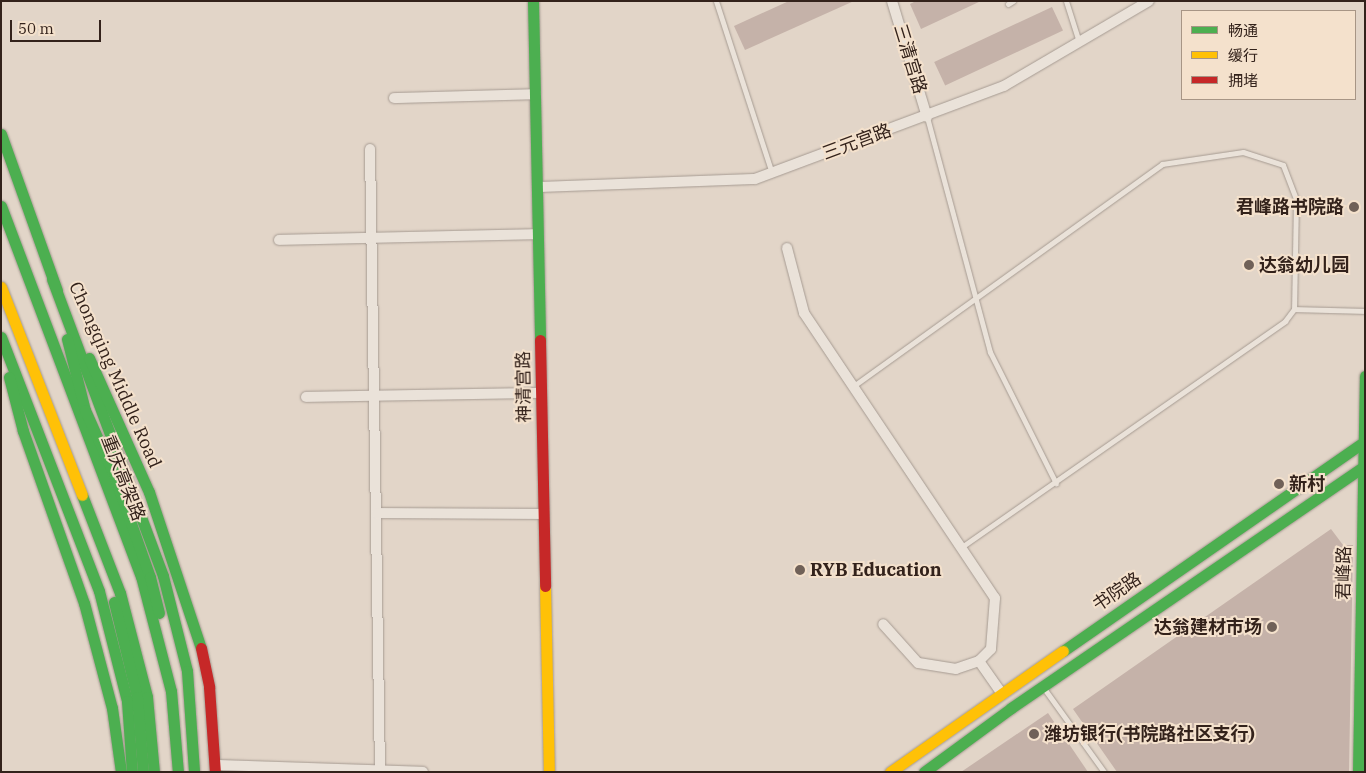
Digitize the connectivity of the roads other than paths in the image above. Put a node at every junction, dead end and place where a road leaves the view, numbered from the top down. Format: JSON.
{"nodes":[{"id":1,"x":533,"y":1,"type":"edge"},
{"id":2,"x":716,"y":1,"type":"edge"},
{"id":3,"x":892,"y":1,"type":"edge"},
{"id":4,"x":1066,"y":1,"type":"edge"},
{"id":5,"x":1149,"y":1,"type":"edge"},
{"id":6,"x":1078,"y":42,"type":"junction"},
{"id":7,"x":536,"y":94,"type":"junction"},
{"id":8,"x":394,"y":98,"type":"dead end"},
{"id":9,"x":927,"y":116,"type":"junction"},
{"id":10,"x":1,"y":134,"type":"edge"},
{"id":11,"x":370,"y":149,"type":"dead end"},
{"id":12,"x":772,"y":173,"type":"junction"},
{"id":13,"x":538,"y":186,"type":"junction"},
{"id":14,"x":1,"y":206,"type":"edge"},
{"id":15,"x":538,"y":234,"type":"junction"},
{"id":16,"x":371,"y":238,"type":"junction"},
{"id":17,"x":279,"y":240,"type":"dead end"},
{"id":18,"x":787,"y":248,"type":"dead end"},
{"id":19,"x":52,"y":280,"type":"junction"},
{"id":20,"x":1,"y":287,"type":"edge"},
{"id":21,"x":975,"y":296,"type":"junction"},
{"id":22,"x":1294,"y":309,"type":"junction"},
{"id":23,"x":1365,"y":311,"type":"edge"},
{"id":24,"x":1,"y":331,"type":"edge"},
{"id":25,"x":1,"y":337,"type":"edge"},
{"id":26,"x":1,"y":346,"type":"edge"},
{"id":27,"x":1365,"y":376,"type":"edge"},
{"id":28,"x":851,"y":387,"type":"junction"},
{"id":29,"x":541,"y":393,"type":"junction"},
{"id":30,"x":374,"y":395,"type":"junction"},
{"id":31,"x":306,"y":397,"type":"dead end"},
{"id":32,"x":1364,"y":442,"type":"edge"},
{"id":33,"x":1364,"y":467,"type":"edge"},
{"id":34,"x":1056,"y":483,"type":"junction"},
{"id":35,"x":376,"y":513,"type":"junction"},
{"id":36,"x":544,"y":514,"type":"junction"},
{"id":37,"x":963,"y":546,"type":"junction"},
{"id":38,"x":883,"y":624,"type":"dead end"},
{"id":39,"x":979,"y":661,"type":"junction"},
{"id":40,"x":1042,"y":687,"type":"junction"},
{"id":41,"x":1000,"y":692,"type":"junction"},
{"id":42,"x":216,"y":768,"type":"edge"},
{"id":43,"x":380,"y":771,"type":"edge"},
{"id":44,"x":121,"y":772,"type":"edge"},
{"id":45,"x":132,"y":772,"type":"edge"},
{"id":46,"x":143,"y":772,"type":"edge"},
{"id":47,"x":154,"y":772,"type":"edge"},
{"id":48,"x":178,"y":772,"type":"edge"},
{"id":49,"x":186,"y":772,"type":"edge"},
{"id":50,"x":194,"y":772,"type":"edge"},
{"id":51,"x":423,"y":772,"type":"edge"},
{"id":52,"x":549,"y":772,"type":"edge"},
{"id":53,"x":890,"y":772,"type":"edge"},
{"id":54,"x":924,"y":772,"type":"edge"},
{"id":55,"x":1104,"y":772,"type":"edge"},
{"id":56,"x":1358,"y":772,"type":"edge"}],
"edges":[{"from":1,"to":7,"type":"main road","name":"神清宫路"},
{"from":2,"to":12,"type":"lane"},
{"from":3,"to":9,"type":"street","name":"三清宫路"},
{"from":4,"to":6,"type":"lane"},
{"from":5,"to":6,"type":"street","name":"三元宫路"},
{"from":6,"to":9,"type":"street","name":"三元宫路"},
{"from":7,"to":8,"type":"street"},
{"from":7,"to":13,"type":"main road","name":"神清宫路"},
{"from":9,"to":12,"type":"street","name":"三元宫路"},
{"from":9,"to":21,"type":"lane"},
{"from":10,"to":19,"type":"main road"},
{"from":11,"to":16,"type":"street"},
{"from":12,"to":13,"type":"street","name":"三元宫路"},
{"from":13,"to":15,"type":"main road","name":"神清宫路"},
{"from":14,"to":48,"type":"main road","name":"重庆高架路"},
{"from":15,"to":16,"type":"street"},
{"from":15,"to":29,"type":"main road","name":"神清宫路"},
{"from":16,"to":17,"type":"street"},
{"from":16,"to":30,"type":"street"},
{"from":18,"to":28,"type":"street"},
{"from":19,"to":42,"type":"main road","name":"Chongqing Middle Road"},
{"from":19,"to":49,"type":"main road","name":"Chongqing Middle Road"},
{"from":19,"to":50,"type":"main road"},
{"from":20,"to":47,"type":"main road"},
{"from":21,"to":22,"type":"lane"},
{"from":21,"to":28,"type":"lane"},
{"from":21,"to":34,"type":"lane"},
{"from":22,"to":23,"type":"lane"},
{"from":22,"to":34,"type":"lane"},
{"from":24,"to":46,"type":"main road"},
{"from":25,"to":45,"type":"main road"},
{"from":26,"to":44,"type":"main road"},
{"from":27,"to":32,"type":"main road","name":"君峰路"},
{"from":28,"to":37,"type":"street"},
{"from":29,"to":30,"type":"street"},
{"from":29,"to":36,"type":"main road","name":"神清宫路"},
{"from":30,"to":31,"type":"street"},
{"from":30,"to":35,"type":"street"},
{"from":32,"to":33,"type":"main road","name":"君峰路"},
{"from":32,"to":41,"type":"main road","name":"书院路"},
{"from":33,"to":40,"type":"main road","name":"书院路"},
{"from":33,"to":56,"type":"main road","name":"君峰路"},
{"from":34,"to":37,"type":"lane"},
{"from":35,"to":36,"type":"street"},
{"from":35,"to":43,"type":"street"},
{"from":36,"to":52,"type":"main road","name":"神清宫路"},
{"from":37,"to":39,"type":"street"},
{"from":38,"to":39,"type":"street"},
{"from":39,"to":41,"type":"street"},
{"from":40,"to":54,"type":"main road","name":"书院路"},
{"from":40,"to":55,"type":"lane"},
{"from":41,"to":53,"type":"main road","name":"书院路"},
{"from":42,"to":43,"type":"street"},
{"from":43,"to":51,"type":"street"}]}
